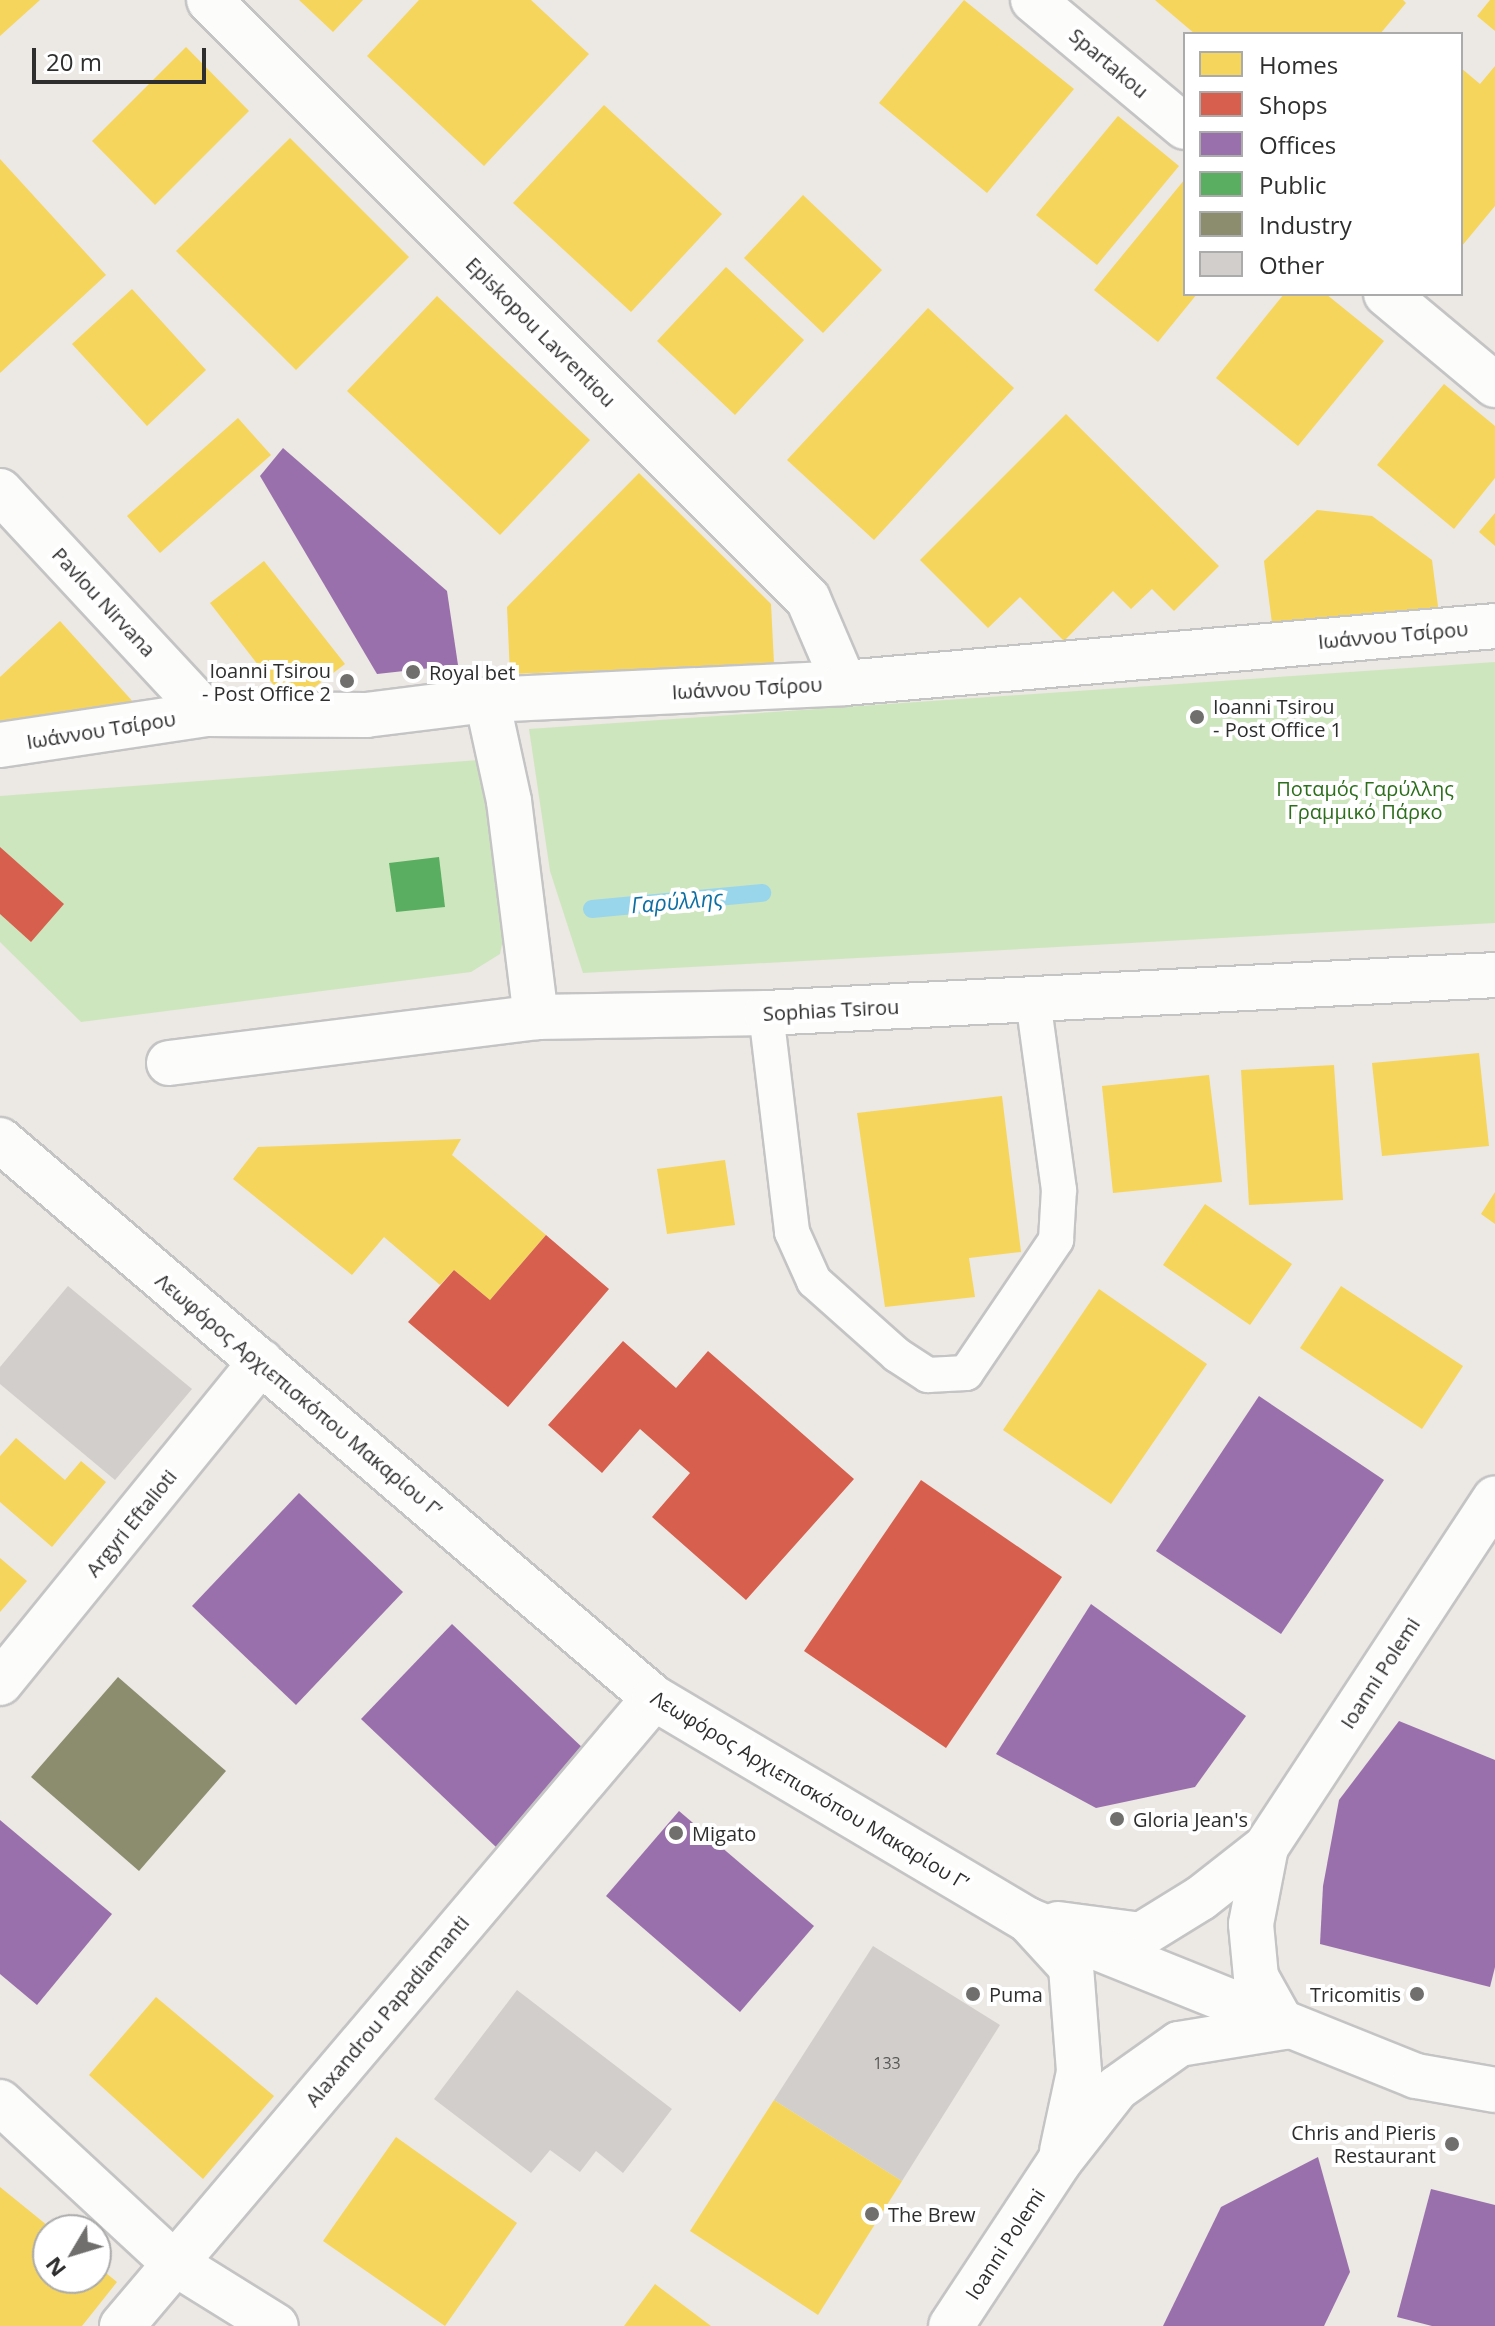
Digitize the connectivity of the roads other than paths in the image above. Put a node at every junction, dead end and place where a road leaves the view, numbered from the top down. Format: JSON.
{"nodes":[{"id":1,"x":209,"y":0,"type":"edge"},
{"id":2,"x":1033,"y":0,"type":"edge"},
{"id":3,"x":1183,"y":125,"type":"edge"},
{"id":4,"x":1388,"y":296,"type":"edge"},
{"id":5,"x":1495,"y":385,"type":"edge"},
{"id":6,"x":0,"y":491,"type":"edge"},
{"id":7,"x":1495,"y":626,"type":"edge"},
{"id":8,"x":844,"y":683,"type":"junction"},
{"id":9,"x":487,"y":700,"type":"junction"},
{"id":10,"x":207,"y":714,"type":"junction"},
{"id":11,"x":0,"y":745,"type":"edge"},
{"id":12,"x":1495,"y":975,"type":"edge"},
{"id":13,"x":1033,"y":1001,"type":"junction"},
{"id":14,"x":766,"y":1013,"type":"junction"},
{"id":15,"x":536,"y":1017,"type":"junction"},
{"id":16,"x":169,"y":1063,"type":"dead end"},
{"id":17,"x":0,"y":1140,"type":"edge"},
{"id":18,"x":261,"y":1362,"type":"junction"},
{"id":19,"x":1495,"y":1498,"type":"edge"},
{"id":20,"x":0,"y":1683,"type":"edge"},
{"id":21,"x":654,"y":1698,"type":"junction"},
{"id":22,"x":1266,"y":1847,"type":"junction"},
{"id":23,"x":1028,"y":1920,"type":"junction"},
{"id":24,"x":1284,"y":2027,"type":"junction"},
{"id":25,"x":1495,"y":2090,"type":"edge"},
{"id":26,"x":0,"y":2102,"type":"edge"},
{"id":27,"x":1059,"y":2162,"type":"junction"},
{"id":28,"x":173,"y":2262,"type":"junction"},
{"id":29,"x":122,"y":2326,"type":"edge"},
{"id":30,"x":276,"y":2326,"type":"edge"},
{"id":31,"x":951,"y":2326,"type":"edge"}],
"edges":[{"from":1,"to":8,"type":"street","name":"Episkopou Lavrentiou"},
{"from":2,"to":3,"type":"street","name":"Spartakou"},
{"from":4,"to":5,"type":"street"},
{"from":6,"to":10,"type":"street","name":"Pavlou Nirvana"},
{"from":7,"to":8,"type":"street","name":"Ιωάννου Τσίρου"},
{"from":8,"to":9,"type":"street","name":"Ιωάννου Τσίρου"},
{"from":9,"to":10,"type":"street","name":"Ιωάννου Τσίρου"},
{"from":9,"to":15,"type":"street"},
{"from":10,"to":11,"type":"street","name":"Ιωάννου Τσίρου"},
{"from":12,"to":13,"type":"street","name":"Sophias Tsirou"},
{"from":13,"to":14,"type":"street","name":"Sophias Tsirou"},
{"from":13,"to":14,"type":"lane"},
{"from":14,"to":15,"type":"street","name":"Sophias Tsirou"},
{"from":15,"to":16,"type":"street","name":"Sophias Tsirou"},
{"from":17,"to":18,"type":"street","name":"Λεωφόρος Αρχιεπισκόπου Μακαρίου Γ’"},
{"from":18,"to":20,"type":"street","name":"Argyri Eftalioti"},
{"from":18,"to":21,"type":"street","name":"Λεωφόρος Αρχιεπισκόπου Μακαρίου Γ’"},
{"from":19,"to":22,"type":"street","name":"Ioanni Polemi"},
{"from":21,"to":23,"type":"street","name":"Λεωφόρος Αρχιεπισκόπου Μακαρίου Γ’"},
{"from":21,"to":28,"type":"street","name":"Alaxandrou Papadiamanti"},
{"from":22,"to":23,"type":"street","name":"Ioanni Polemi"},
{"from":22,"to":24,"type":"street","name":"Ioanni Polemi"},
{"from":23,"to":24,"type":"street","name":"Λεωφόρος Αρχιεπισκόπου Μακαρίου Γ’"},
{"from":23,"to":27,"type":"street","name":"Ioanni Polemi"},
{"from":24,"to":25,"type":"street","name":"Λεωφόρος Αρχιεπισκόπου Μακαρίου Γ’"},
{"from":24,"to":27,"type":"street","name":"Ioanni Polemi"},
{"from":26,"to":28,"type":"street"},
{"from":27,"to":31,"type":"street","name":"Ioanni Polemi"},
{"from":28,"to":29,"type":"street","name":"Alaxandrou Papadiamanti"},
{"from":28,"to":30,"type":"street"}]}
